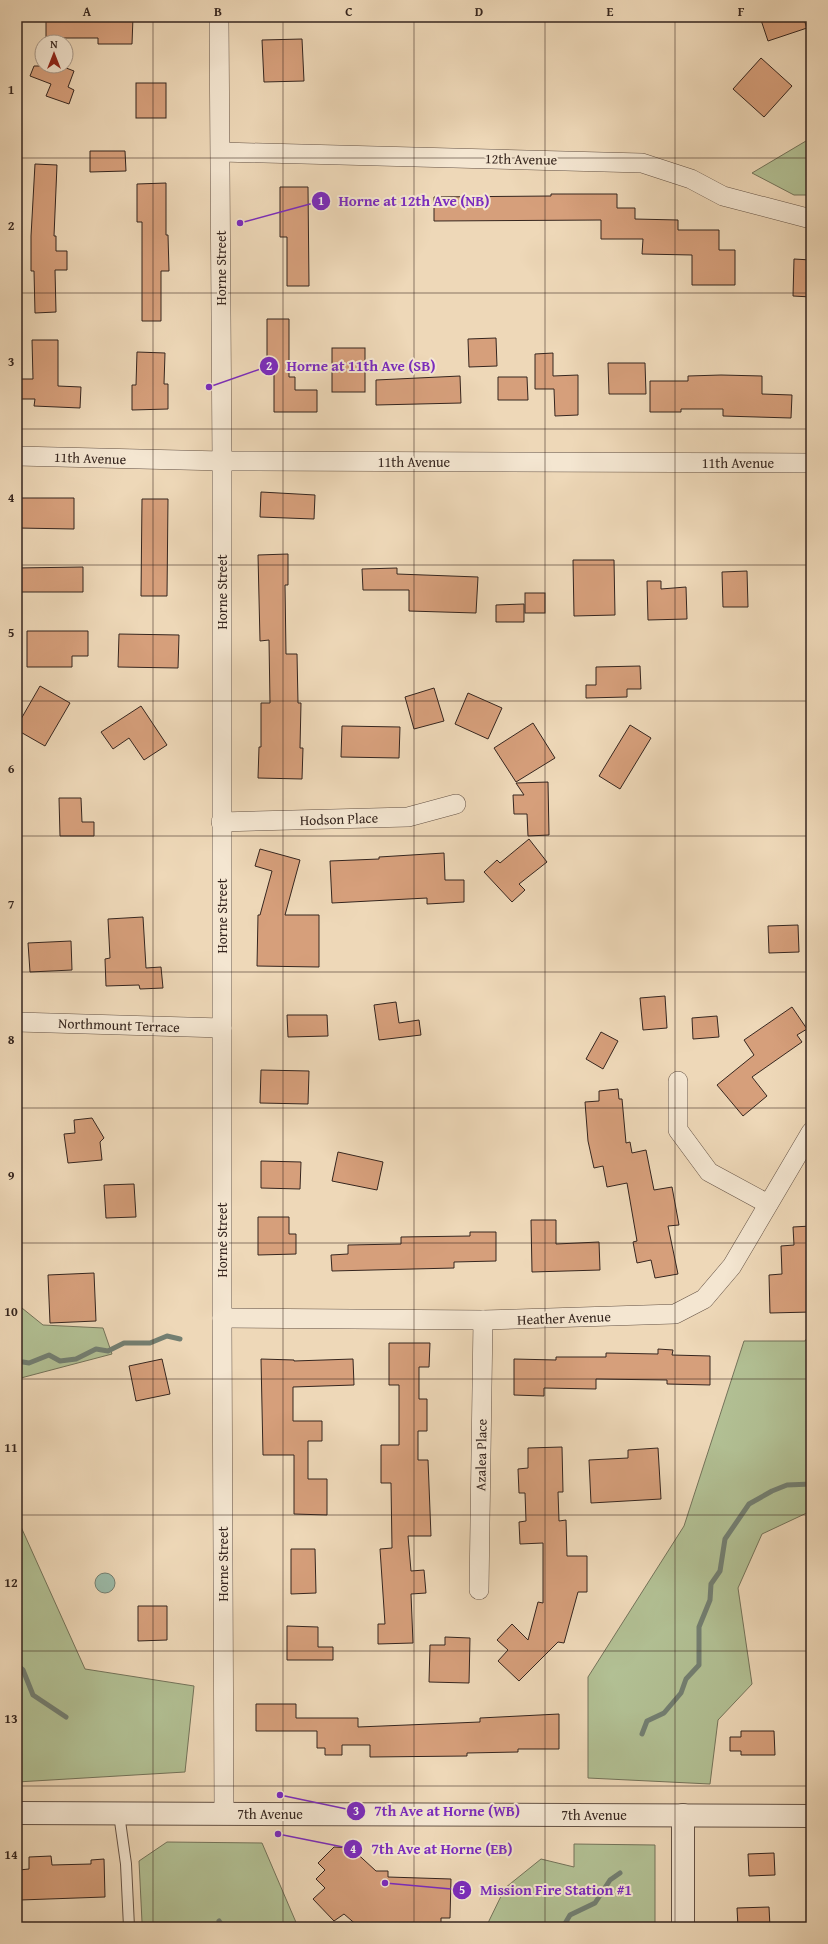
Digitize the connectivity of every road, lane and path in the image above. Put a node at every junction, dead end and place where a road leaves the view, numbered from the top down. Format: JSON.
{"nodes":[{"id":1,"x":219,"y":17,"type":"edge"},
{"id":2,"x":221,"y":152,"type":"junction"},
{"id":3,"x":811,"y":219,"type":"edge"},
{"id":4,"x":17,"y":456,"type":"edge"},
{"id":5,"x":222,"y":461,"type":"junction"},
{"id":6,"x":811,"y":463,"type":"edge"},
{"id":7,"x":456,"y":804,"type":"dead end"},
{"id":8,"x":222,"y":822,"type":"junction"},
{"id":9,"x":17,"y":1022,"type":"edge"},
{"id":10,"x":222,"y":1028,"type":"junction"},
{"id":11,"x":678,"y":1081,"type":"dead end"},
{"id":12,"x":811,"y":1132,"type":"edge"},
{"id":13,"x":768,"y":1204,"type":"junction"},
{"id":14,"x":222,"y":1318,"type":"junction"},
{"id":15,"x":483,"y":1320,"type":"junction"},
{"id":16,"x":479,"y":1590,"type":"dead end"},
{"id":17,"x":17,"y":1813,"type":"edge"},
{"id":18,"x":119,"y":1814,"type":"junction"},
{"id":19,"x":224,"y":1814,"type":"junction"},
{"id":20,"x":683,"y":1815,"type":"junction"},
{"id":21,"x":811,"y":1816,"type":"edge"},
{"id":22,"x":129,"y":1927,"type":"edge"},
{"id":23,"x":683,"y":1927,"type":"edge"}],
"edges":[{"from":1,"to":2,"type":"street","name":"Horne Street"},
{"from":2,"to":3,"type":"street","name":"12th Avenue"},
{"from":2,"to":5,"type":"street","name":"Horne Street"},
{"from":4,"to":5,"type":"street","name":"11th Avenue"},
{"from":5,"to":6,"type":"street","name":"11th Avenue"},
{"from":5,"to":8,"type":"street","name":"Horne Street"},
{"from":7,"to":8,"type":"street","name":"Hodson Place"},
{"from":8,"to":10,"type":"street","name":"Horne Street"},
{"from":9,"to":10,"type":"street","name":"Northmount Terrace"},
{"from":10,"to":14,"type":"street","name":"Horne Street"},
{"from":11,"to":13,"type":"street"},
{"from":12,"to":13,"type":"street","name":"Heather Avenue"},
{"from":13,"to":15,"type":"street","name":"Heather Avenue"},
{"from":14,"to":15,"type":"street","name":"Heather Avenue"},
{"from":14,"to":19,"type":"street","name":"Horne Street"},
{"from":15,"to":16,"type":"street","name":"Azalea Place"},
{"from":17,"to":18,"type":"street","name":"7th Avenue"},
{"from":18,"to":19,"type":"street","name":"7th Avenue"},
{"from":18,"to":22,"type":"lane"},
{"from":19,"to":20,"type":"street","name":"7th Avenue"},
{"from":20,"to":21,"type":"street","name":"7th Avenue"},
{"from":20,"to":23,"type":"street"}]}
